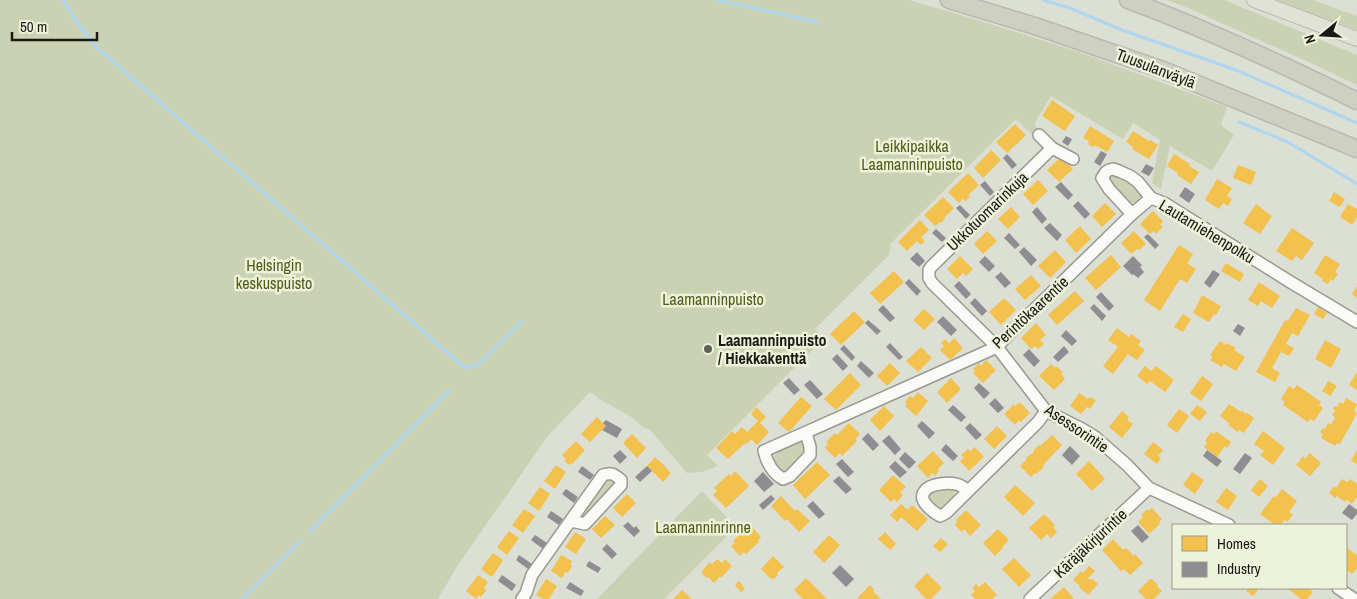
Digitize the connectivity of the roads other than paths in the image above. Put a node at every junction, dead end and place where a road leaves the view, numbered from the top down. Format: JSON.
{"nodes":[{"id":1,"x":950,"y":0,"type":"edge"},
{"id":2,"x":1128,"y":0,"type":"edge"},
{"id":3,"x":1254,"y":0,"type":"edge"},
{"id":4,"x":1357,"y":39,"type":"edge"},
{"id":5,"x":1357,"y":101,"type":"edge"},
{"id":6,"x":1039,"y":135,"type":"dead end"},
{"id":7,"x":1052,"y":148,"type":"junction"},
{"id":8,"x":1357,"y":149,"type":"edge"},
{"id":9,"x":1073,"y":159,"type":"dead end"},
{"id":10,"x":1151,"y":198,"type":"junction"},
{"id":11,"x":1132,"y":214,"type":"junction"},
{"id":12,"x":929,"y":278,"type":"joint"},
{"id":13,"x":1357,"y":322,"type":"edge"},
{"id":14,"x":997,"y":348,"type":"junction"},
{"id":15,"x":1046,"y":411,"type":"junction"},
{"id":16,"x":806,"y":433,"type":"dead end"},
{"id":17,"x":1149,"y":488,"type":"junction"},
{"id":18,"x":967,"y":491,"type":"dead end"},
{"id":19,"x":571,"y":521,"type":"junction"},
{"id":20,"x":1227,"y":524,"type":"edge"},
{"id":21,"x":1340,"y":589,"type":"edge"},
{"id":22,"x":1354,"y":598,"type":"edge"},
{"id":23,"x":522,"y":599,"type":"edge"},
{"id":24,"x":1030,"y":599,"type":"edge"}],
"edges":[{"from":1,"to":8,"type":"highway","name":"Tuusulanväylä"},
{"from":2,"to":5,"type":"highway"},
{"from":3,"to":4,"type":"main road"},
{"from":6,"to":7,"type":"street"},
{"from":7,"to":9,"type":"street"},
{"from":7,"to":12,"type":"street","name":"Ukkotuomarinkuja"},
{"from":10,"to":11,"type":"street","name":"Perintökaarentie"},
{"from":10,"to":11,"type":"street","name":"Lautamiehenpolku"},
{"from":10,"to":13,"type":"street","name":"Lautamiehenpolku"},
{"from":11,"to":14,"type":"street","name":"Perintökaarentie"},
{"from":12,"to":14,"type":"street","name":"Asessorintie"},
{"from":14,"to":15,"type":"street","name":"Asessorintie"},
{"from":14,"to":16,"type":"street","name":"Perintökaarentie"},
{"from":15,"to":17,"type":"street","name":"Asessorintie"},
{"from":15,"to":18,"type":"street"},
{"from":17,"to":20,"type":"street","name":"Asessorintie"},
{"from":17,"to":24,"type":"street","name":"Käräjäkirjurintie"},
{"from":19,"to":19,"type":"street"},
{"from":19,"to":23,"type":"street"},
{"from":21,"to":22,"type":"street"}]}
